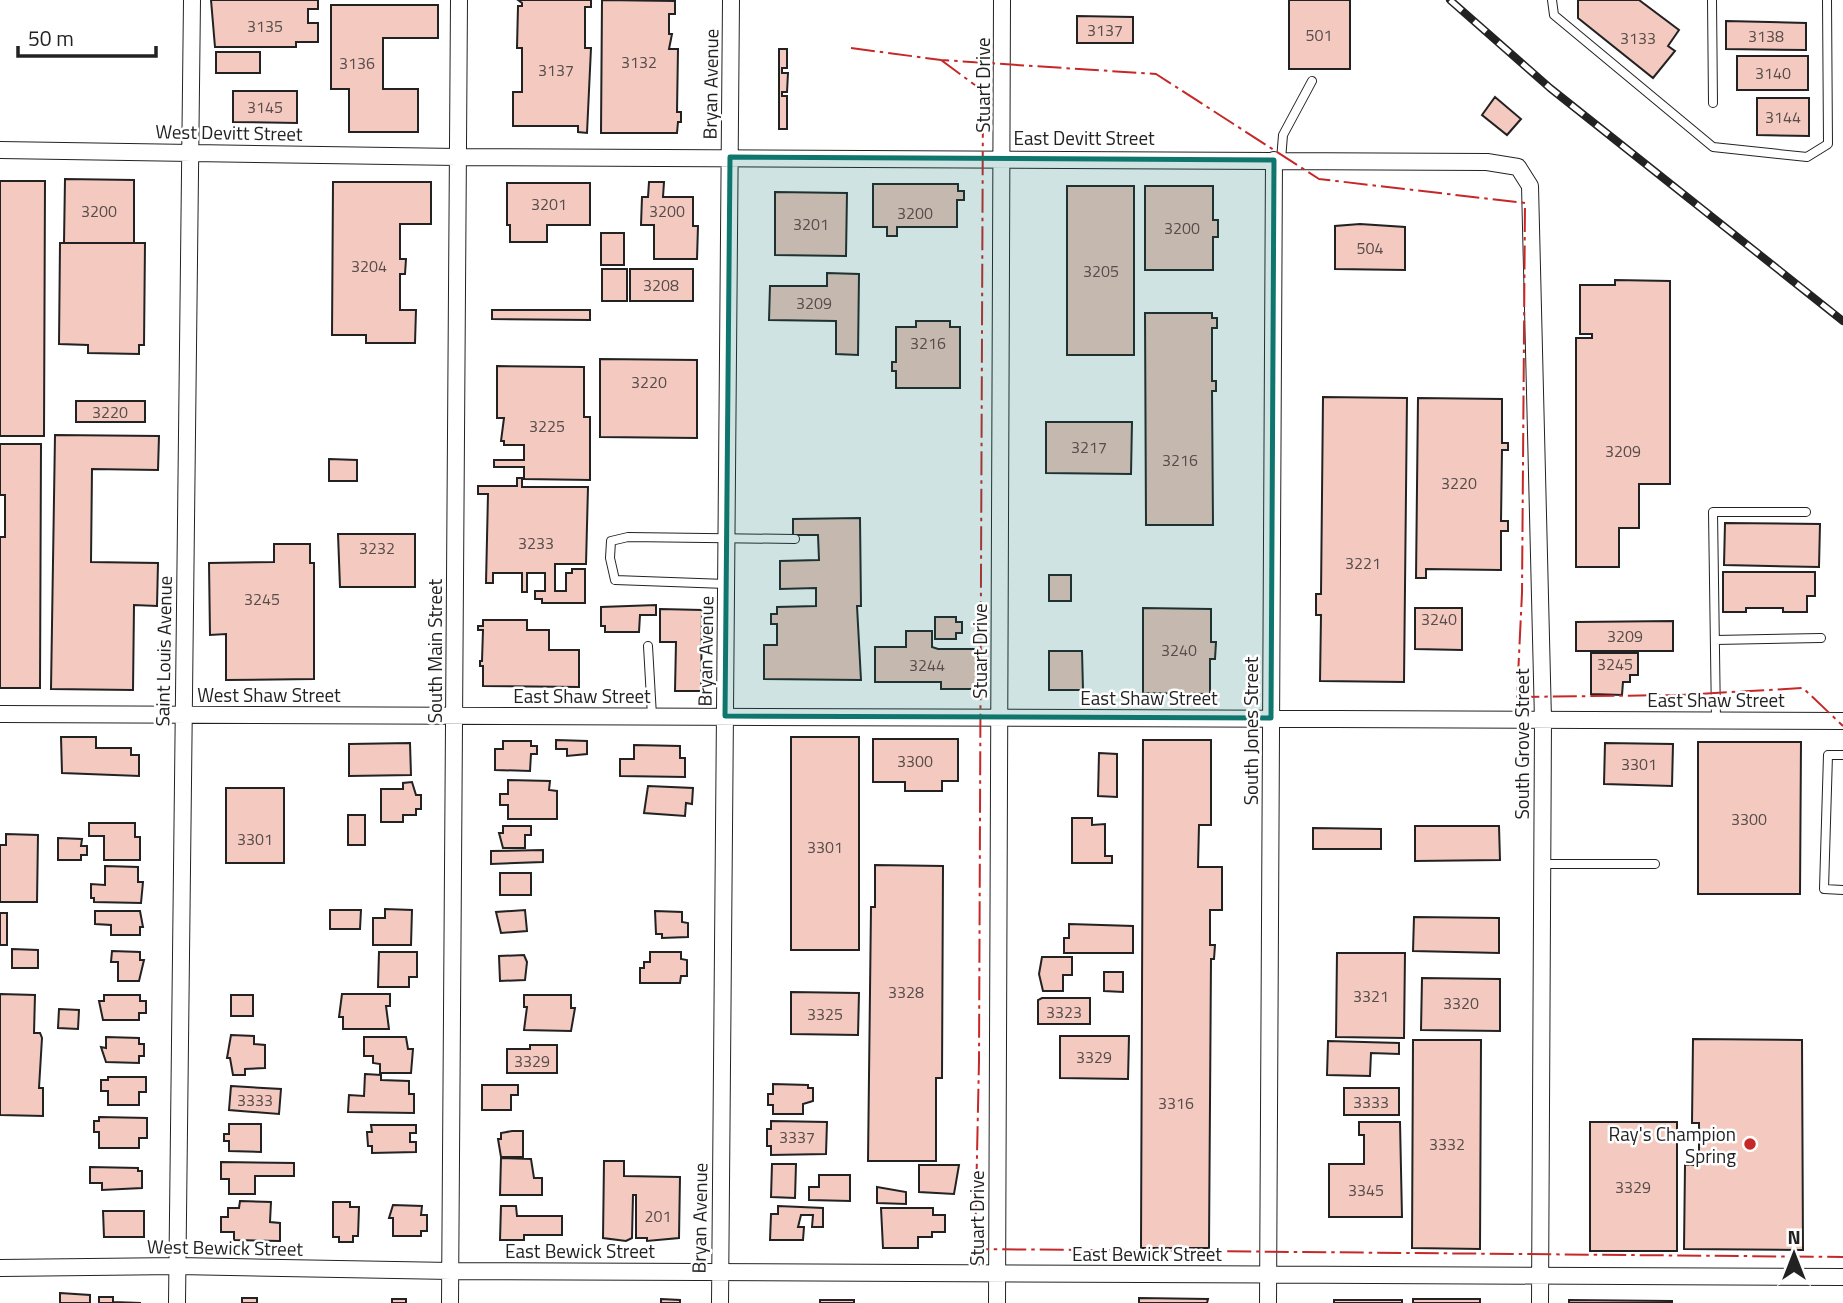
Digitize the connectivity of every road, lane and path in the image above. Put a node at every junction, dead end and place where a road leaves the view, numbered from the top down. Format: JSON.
{"nodes":[{"id":1,"x":192,"y":0,"type":"edge"},
{"id":2,"x":459,"y":0,"type":"edge"},
{"id":3,"x":731,"y":0,"type":"edge"},
{"id":4,"x":1002,"y":0,"type":"edge"},
{"id":5,"x":1552,"y":0,"type":"edge"},
{"id":6,"x":1712,"y":0,"type":"edge"},
{"id":7,"x":1827,"y":0,"type":"edge"},
{"id":8,"x":1311,"y":81,"type":"dead end"},
{"id":9,"x":1713,"y":103,"type":"dead end"},
{"id":10,"x":0,"y":149,"type":"edge"},
{"id":11,"x":190,"y":152,"type":"junction"},
{"id":12,"x":458,"y":157,"type":"junction"},
{"id":13,"x":730,"y":158,"type":"junction"},
{"id":14,"x":1003,"y":158,"type":"junction"},
{"id":15,"x":1278,"y":160,"type":"junction"},
{"id":16,"x":1530,"y":186,"type":"joint"},
{"id":17,"x":1806,"y":512,"type":"dead end"},
{"id":18,"x":726,"y":538,"type":"junction"},
{"id":19,"x":795,"y":539,"type":"dead end"},
{"id":20,"x":726,"y":583,"type":"junction"},
{"id":21,"x":1821,"y":638,"type":"dead end"},
{"id":22,"x":1715,"y":640,"type":"junction"},
{"id":23,"x":648,"y":646,"type":"dead end"},
{"id":24,"x":0,"y":714,"type":"edge"},
{"id":25,"x":184,"y":715,"type":"junction"},
{"id":26,"x":454,"y":715,"type":"junction"},
{"id":27,"x":652,"y":716,"type":"junction"},
{"id":28,"x":725,"y":716,"type":"junction"},
{"id":29,"x":1000,"y":718,"type":"junction"},
{"id":30,"x":1271,"y":718,"type":"junction"},
{"id":31,"x":1543,"y":720,"type":"junction"},
{"id":32,"x":1716,"y":720,"type":"junction"},
{"id":33,"x":1843,"y":720,"type":"edge"},
{"id":34,"x":1843,"y":755,"type":"edge"},
{"id":35,"x":1542,"y":864,"type":"junction"},
{"id":36,"x":1655,"y":864,"type":"dead end"},
{"id":37,"x":1843,"y":890,"type":"edge"},
{"id":38,"x":178,"y":1266,"type":"junction"},
{"id":39,"x":0,"y":1268,"type":"edge"},
{"id":40,"x":451,"y":1270,"type":"junction"},
{"id":41,"x":720,"y":1272,"type":"junction"},
{"id":42,"x":997,"y":1273,"type":"junction"},
{"id":43,"x":1268,"y":1275,"type":"junction"},
{"id":44,"x":1540,"y":1276,"type":"junction"},
{"id":45,"x":1843,"y":1277,"type":"edge"},
{"id":46,"x":177,"y":1303,"type":"edge"},
{"id":47,"x":450,"y":1303,"type":"edge"},
{"id":48,"x":720,"y":1303,"type":"edge"},
{"id":49,"x":996,"y":1303,"type":"edge"},
{"id":50,"x":1268,"y":1303,"type":"edge"},
{"id":51,"x":1540,"y":1303,"type":"edge"}],
"edges":[{"from":1,"to":11,"type":"street","name":"Saint Louis Avenue"},
{"from":2,"to":12,"type":"street","name":"South Main Street"},
{"from":3,"to":13,"type":"street","name":"Bryan Avenue"},
{"from":4,"to":14,"type":"street","name":"Stuart Drive"},
{"from":5,"to":7,"type":"lane"},
{"from":6,"to":9,"type":"lane"},
{"from":8,"to":15,"type":"lane"},
{"from":10,"to":11,"type":"street","name":"West Devitt Street"},
{"from":11,"to":12,"type":"street","name":"West Devitt Street"},
{"from":11,"to":25,"type":"street","name":"Saint Louis Avenue"},
{"from":12,"to":13,"type":"street","name":"East Devitt Street"},
{"from":12,"to":26,"type":"street","name":"South Main Street"},
{"from":13,"to":14,"type":"street","name":"East Devitt Street"},
{"from":13,"to":18,"type":"street","name":"Bryan Avenue"},
{"from":14,"to":15,"type":"street","name":"East Devitt Street"},
{"from":14,"to":29,"type":"street","name":"Stuart Drive"},
{"from":15,"to":16,"type":"street","name":"East Devitt Street"},
{"from":15,"to":30,"type":"street","name":"South Jones Street"},
{"from":16,"to":31,"type":"street","name":"South Grove Street"},
{"from":17,"to":22,"type":"lane"},
{"from":18,"to":19,"type":"lane"},
{"from":18,"to":20,"type":"street","name":"Bryan Avenue"},
{"from":18,"to":20,"type":"lane"},
{"from":20,"to":28,"type":"street","name":"Bryan Avenue"},
{"from":21,"to":22,"type":"lane"},
{"from":22,"to":32,"type":"lane"},
{"from":23,"to":27,"type":"lane"},
{"from":24,"to":25,"type":"street","name":"West Shaw Street"},
{"from":25,"to":26,"type":"street","name":"West Shaw Street"},
{"from":25,"to":38,"type":"street","name":"Saint Louis Avenue"},
{"from":26,"to":27,"type":"street","name":"East Shaw Street"},
{"from":26,"to":40,"type":"street","name":"South Main Street"},
{"from":27,"to":28,"type":"street","name":"East Shaw Street"},
{"from":28,"to":29,"type":"street","name":"East Shaw Street"},
{"from":28,"to":41,"type":"street","name":"Bryan Avenue"},
{"from":29,"to":30,"type":"street","name":"East Shaw Street"},
{"from":29,"to":42,"type":"street","name":"Stuart Drive"},
{"from":30,"to":31,"type":"street","name":"East Shaw Street"},
{"from":30,"to":43,"type":"street","name":"South Jones Street"},
{"from":31,"to":32,"type":"street","name":"East Shaw Street"},
{"from":31,"to":35,"type":"street","name":"South Grove Street"},
{"from":32,"to":33,"type":"street","name":"East Shaw Street"},
{"from":34,"to":37,"type":"lane"},
{"from":35,"to":36,"type":"lane"},
{"from":35,"to":44,"type":"street","name":"South Grove Street"},
{"from":38,"to":39,"type":"street","name":"West Bewick Street"},
{"from":38,"to":40,"type":"street","name":"West Bewick Street"},
{"from":38,"to":46,"type":"street","name":"Saint Louis Avenue"},
{"from":40,"to":41,"type":"street","name":"East Bewick Street"},
{"from":40,"to":47,"type":"street","name":"South Main Street"},
{"from":41,"to":42,"type":"street","name":"East Bewick Street"},
{"from":41,"to":48,"type":"street","name":"Bryan Avenue"},
{"from":42,"to":43,"type":"street","name":"East Bewick Street"},
{"from":42,"to":49,"type":"street","name":"Stuart Drive"},
{"from":43,"to":44,"type":"street","name":"East Bewick Street"},
{"from":43,"to":50,"type":"street","name":"South Jones Street"},
{"from":44,"to":45,"type":"street","name":"East Bewick Street"},
{"from":44,"to":51,"type":"street","name":"South Grove Street"}]}
